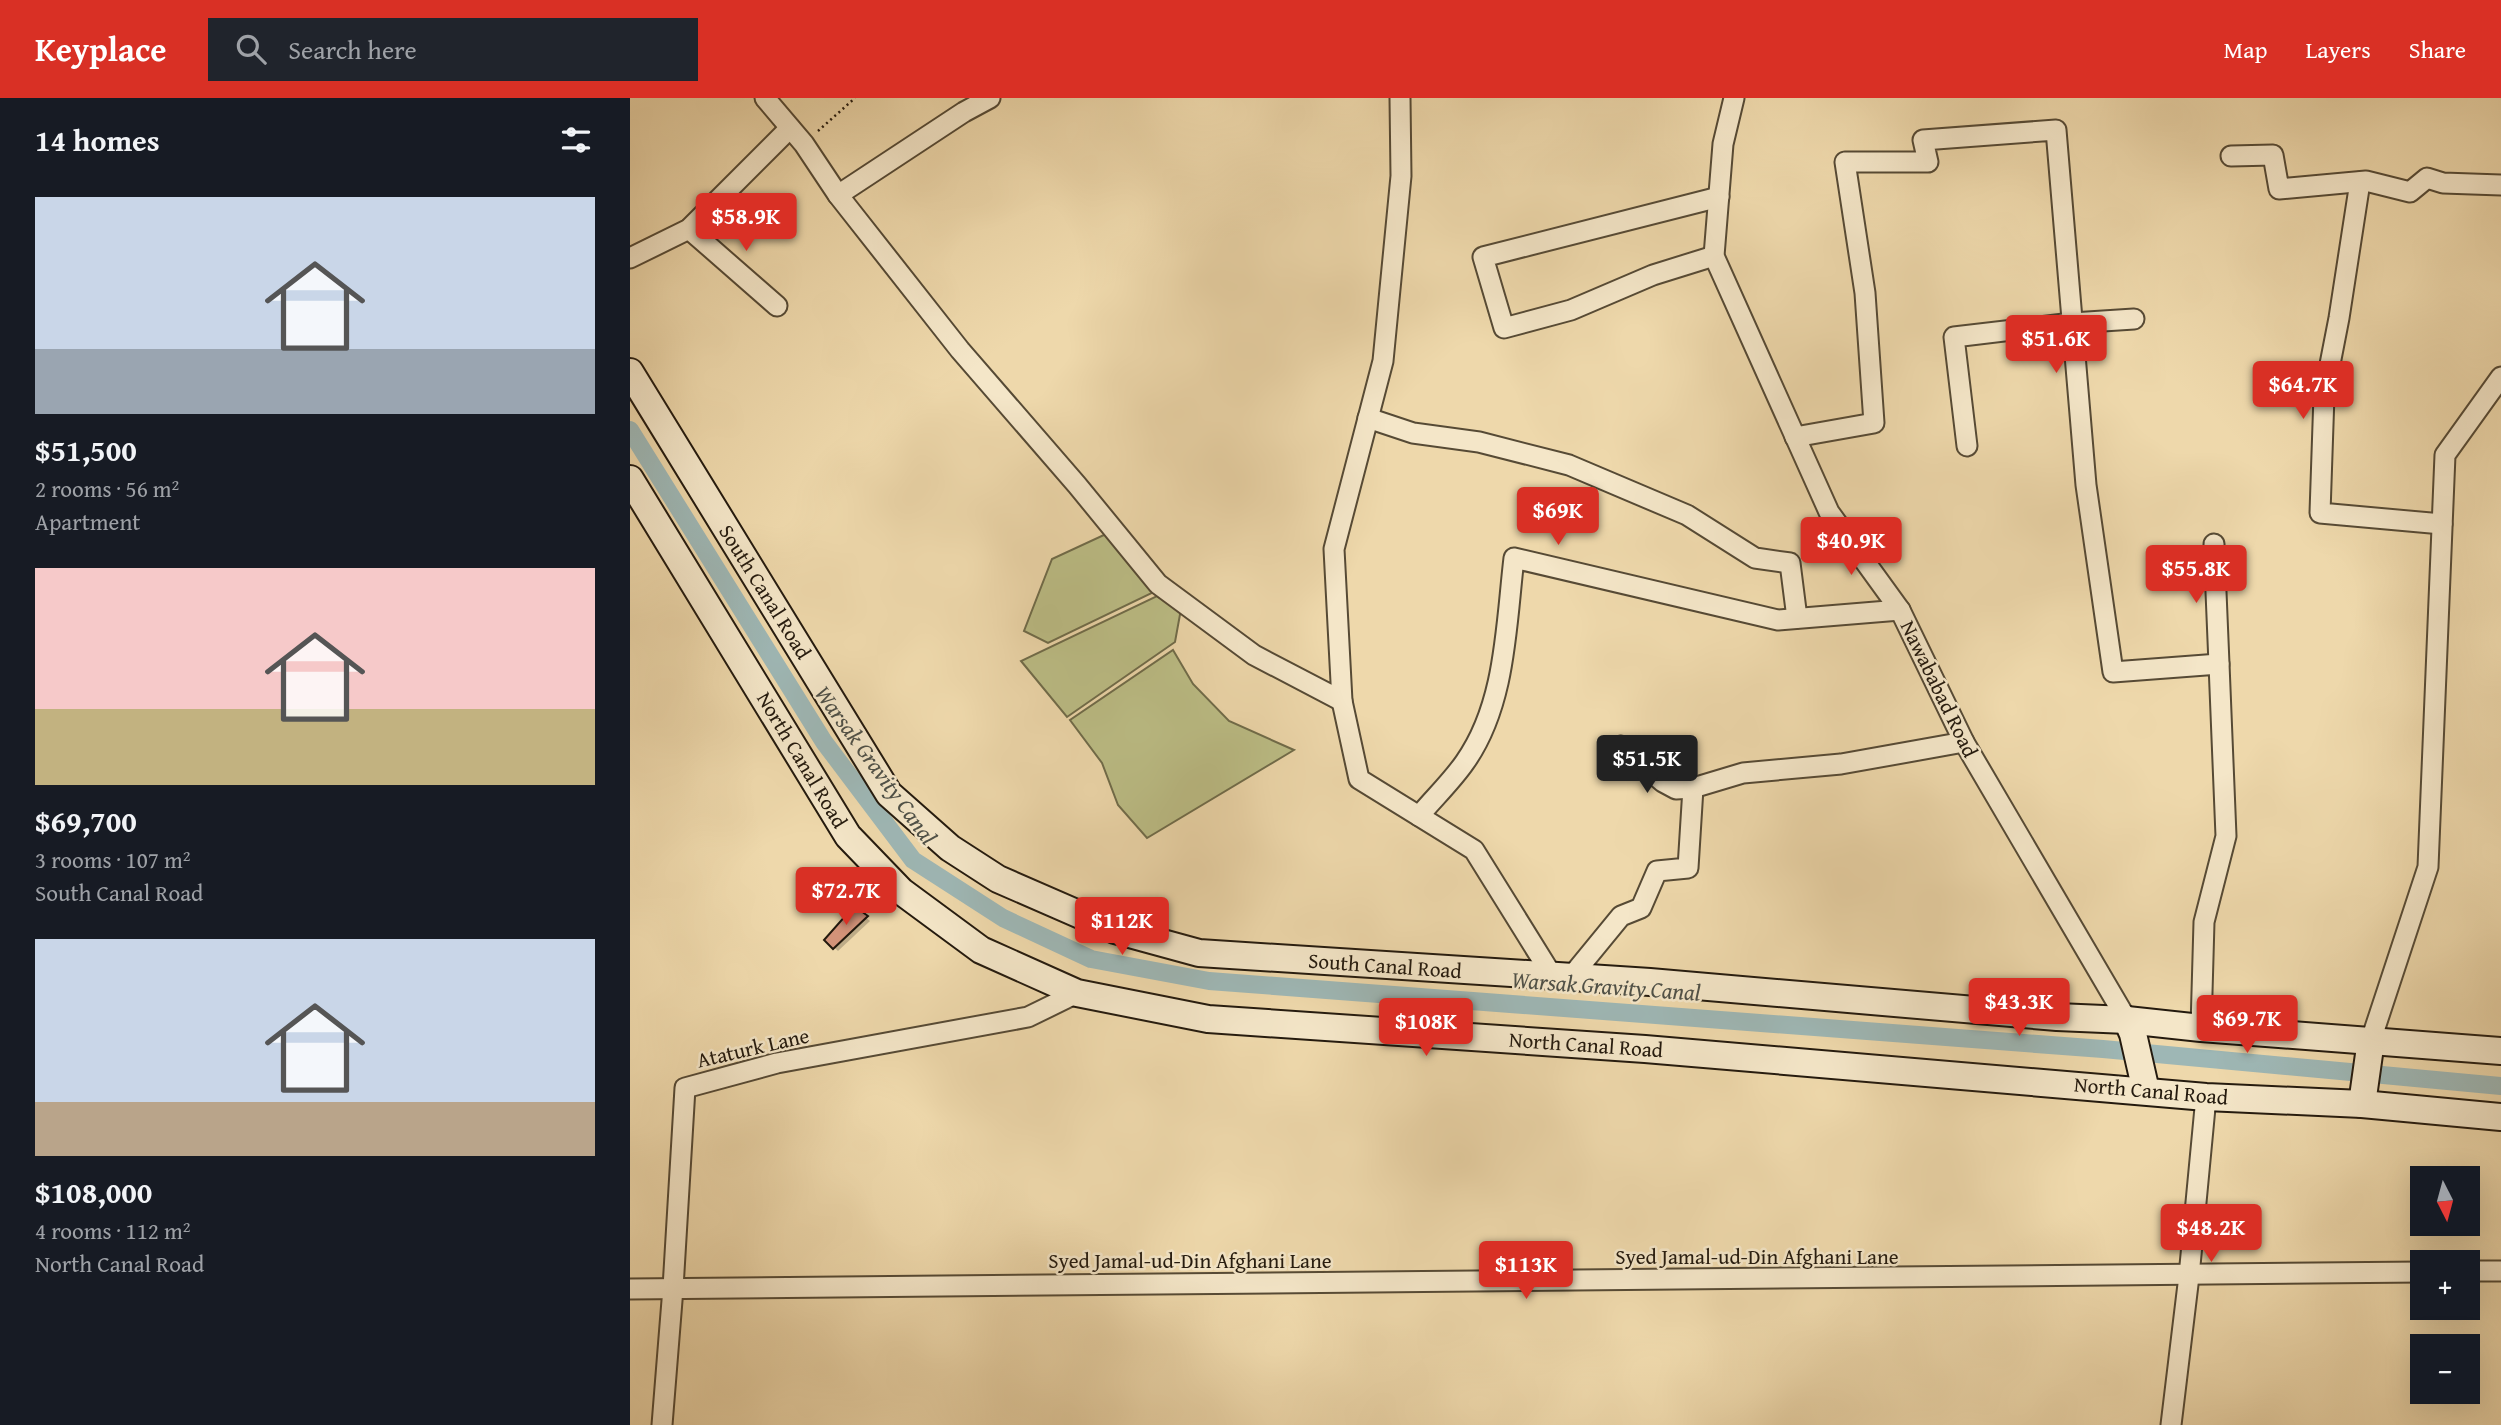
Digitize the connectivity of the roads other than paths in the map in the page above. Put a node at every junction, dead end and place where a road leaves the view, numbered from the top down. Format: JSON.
{"nodes":[{"id":1,"x":765,"y":98,"type":"edge"},
{"id":2,"x":990,"y":98,"type":"edge"},
{"id":3,"x":1400,"y":98,"type":"edge"},
{"id":4,"x":1734,"y":98,"type":"edge"},
{"id":5,"x":790,"y":128,"type":"junction"},
{"id":6,"x":2231,"y":156,"type":"dead end"},
{"id":7,"x":2360,"y":182,"type":"junction"},
{"id":8,"x":2501,"y":185,"type":"edge"},
{"id":9,"x":838,"y":195,"type":"junction"},
{"id":10,"x":1718,"y":197,"type":"junction"},
{"id":11,"x":689,"y":229,"type":"junction"},
{"id":12,"x":1714,"y":256,"type":"junction"},
{"id":13,"x":630,"y":258,"type":"edge"},
{"id":14,"x":776,"y":306,"type":"dead end"},
{"id":15,"x":2134,"y":319,"type":"dead end"},
{"id":16,"x":2072,"y":323,"type":"junction"},
{"id":17,"x":630,"y":372,"type":"edge"},
{"id":18,"x":2501,"y":377,"type":"edge"},
{"id":19,"x":1368,"y":418,"type":"junction"},
{"id":20,"x":1795,"y":438,"type":"junction"},
{"id":21,"x":1967,"y":446,"type":"dead end"},
{"id":22,"x":630,"y":479,"type":"edge"},
{"id":23,"x":2442,"y":524,"type":"junction"},
{"id":24,"x":2214,"y":544,"type":"dead end"},
{"id":25,"x":1900,"y":610,"type":"junction"},
{"id":26,"x":1797,"y":618,"type":"junction"},
{"id":27,"x":2219,"y":664,"type":"junction"},
{"id":28,"x":1342,"y":701,"type":"junction"},
{"id":29,"x":1964,"y":742,"type":"junction"},
{"id":30,"x":1621,"y":746,"type":"dead end"},
{"id":31,"x":1693,"y":788,"type":"junction"},
{"id":32,"x":1419,"y":816,"type":"junction"},
{"id":33,"x":1562,"y":977,"type":"junction"},
{"id":34,"x":1077,"y":993,"type":"junction"},
{"id":35,"x":2130,"y":1027,"type":"junction"},
{"id":36,"x":2201,"y":1028,"type":"junction"},
{"id":37,"x":2370,"y":1044,"type":"junction"},
{"id":38,"x":2501,"y":1051,"type":"edge"},
{"id":39,"x":2144,"y":1080,"type":"junction"},
{"id":40,"x":2207,"y":1097,"type":"junction"},
{"id":41,"x":2362,"y":1104,"type":"junction"},
{"id":42,"x":2501,"y":1117,"type":"edge"},
{"id":43,"x":2501,"y":1271,"type":"edge"},
{"id":44,"x":2410,"y":1272,"type":"edge"},
{"id":45,"x":2480,"y":1272,"type":"edge"},
{"id":46,"x":2189,"y":1276,"type":"junction"},
{"id":47,"x":673,"y":1288,"type":"junction"},
{"id":48,"x":630,"y":1289,"type":"edge"},
{"id":49,"x":662,"y":1425,"type":"edge"},
{"id":50,"x":2171,"y":1425,"type":"edge"}],
"edges":[{"from":1,"to":5,"type":"street"},
{"from":2,"to":9,"type":"street"},
{"from":3,"to":19,"type":"street"},
{"from":4,"to":10,"type":"street","name":"Nawababad Road"},
{"from":5,"to":9,"type":"street"},
{"from":5,"to":11,"type":"street"},
{"from":6,"to":7,"type":"street"},
{"from":7,"to":8,"type":"street"},
{"from":7,"to":23,"type":"street"},
{"from":9,"to":28,"type":"street"},
{"from":10,"to":12,"type":"street","name":"Nawababad Road"},
{"from":10,"to":12,"type":"street"},
{"from":11,"to":13,"type":"street"},
{"from":11,"to":14,"type":"street"},
{"from":12,"to":20,"type":"street","name":"Nawababad Road"},
{"from":15,"to":16,"type":"street"},
{"from":16,"to":20,"type":"street"},
{"from":16,"to":21,"type":"street"},
{"from":16,"to":27,"type":"street"},
{"from":17,"to":33,"type":"main road","name":"South Canal Road"},
{"from":18,"to":23,"type":"street"},
{"from":19,"to":26,"type":"street"},
{"from":19,"to":28,"type":"street"},
{"from":20,"to":25,"type":"street","name":"Nawababad Road"},
{"from":22,"to":34,"type":"main road","name":"North Canal Road"},
{"from":23,"to":37,"type":"street"},
{"from":24,"to":27,"type":"street"},
{"from":25,"to":26,"type":"street"},
{"from":25,"to":29,"type":"street","name":"Nawababad Road"},
{"from":26,"to":32,"type":"street"},
{"from":27,"to":36,"type":"street"},
{"from":28,"to":32,"type":"street"},
{"from":29,"to":31,"type":"street"},
{"from":29,"to":35,"type":"street","name":"Nawababad Road"},
{"from":30,"to":31,"type":"street"},
{"from":31,"to":33,"type":"street"},
{"from":32,"to":33,"type":"street"},
{"from":33,"to":35,"type":"main road","name":"South Canal Road"},
{"from":34,"to":39,"type":"main road","name":"North Canal Road"},
{"from":34,"to":47,"type":"street","name":"Ataturk Lane"},
{"from":35,"to":36,"type":"main road","name":"South Canal Road"},
{"from":35,"to":39,"type":"main road"},
{"from":36,"to":37,"type":"main road","name":"South Canal Road"},
{"from":37,"to":38,"type":"main road","name":"South Canal Road"},
{"from":37,"to":41,"type":"main road"},
{"from":39,"to":40,"type":"main road","name":"North Canal Road"},
{"from":40,"to":41,"type":"main road","name":"North Canal Road"},
{"from":40,"to":46,"type":"street"},
{"from":41,"to":42,"type":"main road","name":"North Canal Road"},
{"from":43,"to":45,"type":"street"},
{"from":44,"to":46,"type":"street","name":"Syed Jamal-ud-Din Afghani Lane"},
{"from":46,"to":47,"type":"street","name":"Syed Jamal-ud-Din Afghani Lane"},
{"from":46,"to":50,"type":"street"},
{"from":47,"to":48,"type":"street","name":"Syed Jamal-ud-Din Afghani Lane"},
{"from":47,"to":49,"type":"street","name":"Ataturk Lane"}]}
